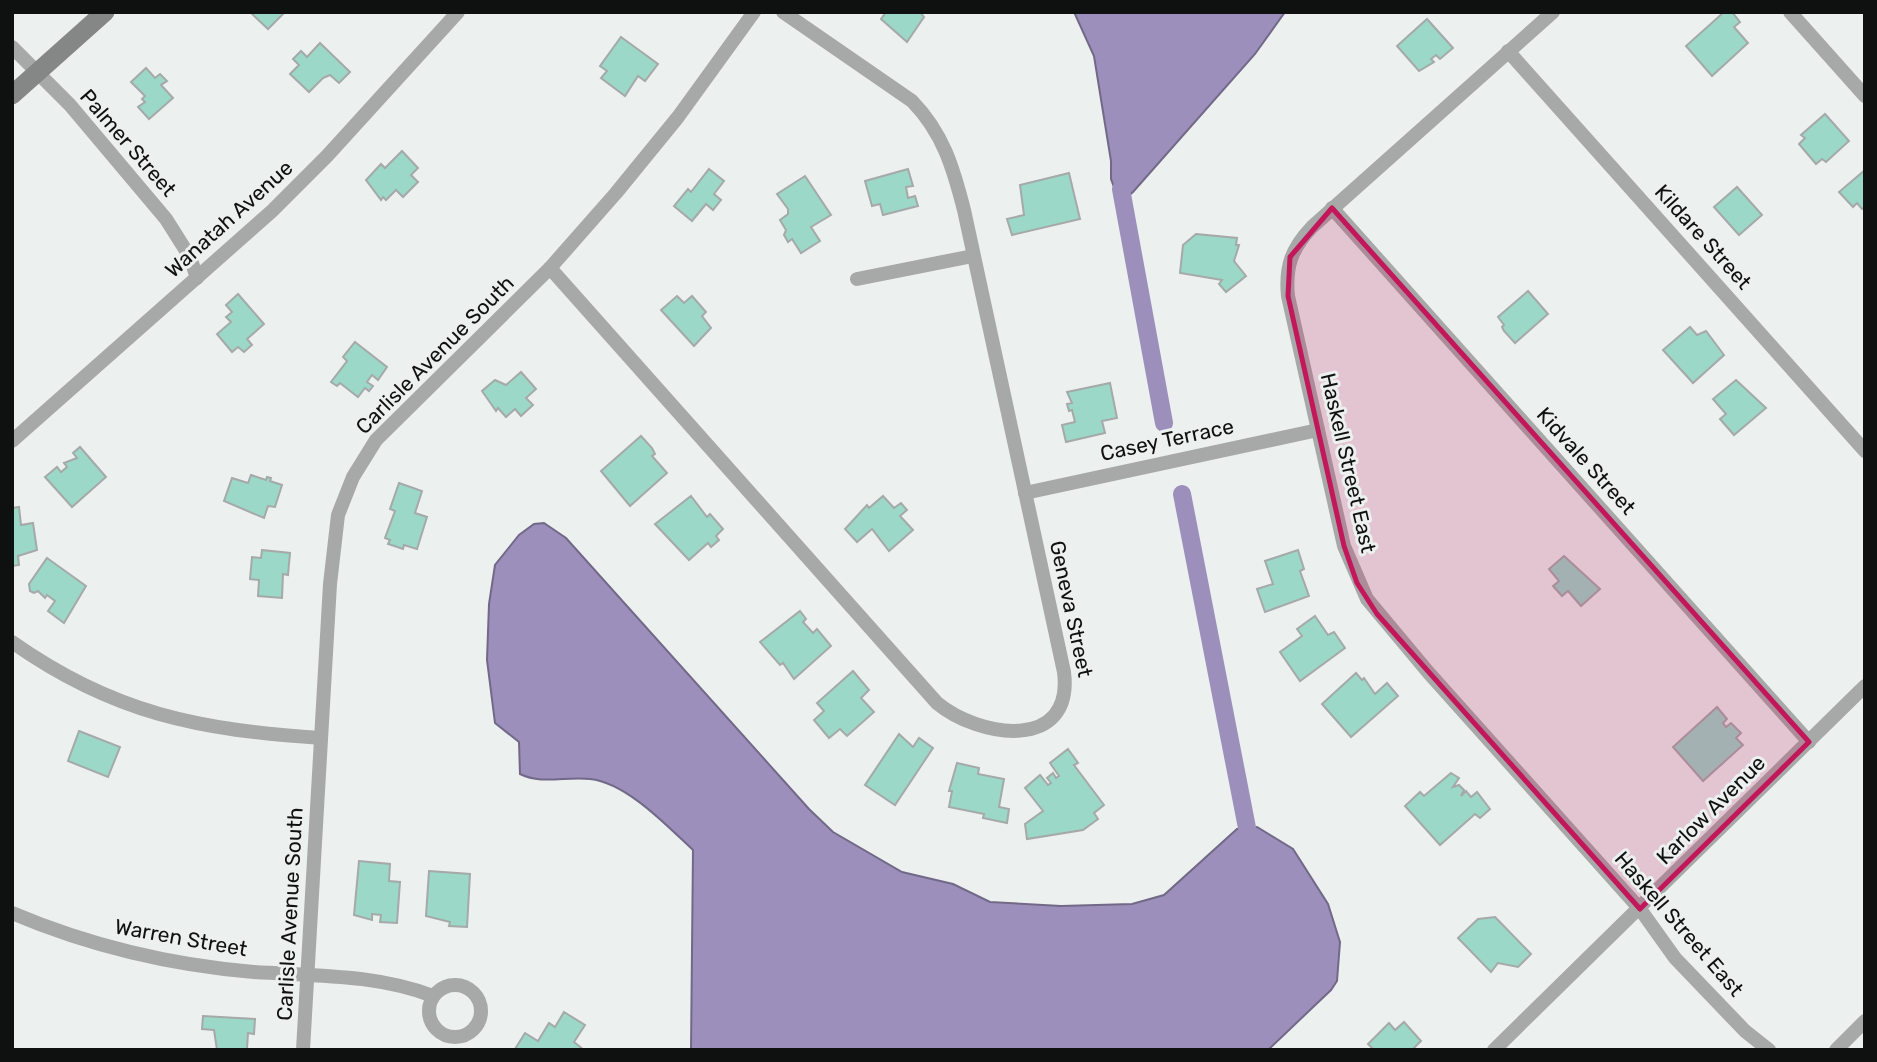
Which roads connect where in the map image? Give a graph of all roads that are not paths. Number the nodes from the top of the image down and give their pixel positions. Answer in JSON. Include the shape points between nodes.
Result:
{"nodes":[{"id":1,"x":105,"y":12,"type":"edge"},
{"id":2,"x":458,"y":12,"type":"edge"},
{"id":3,"x":754,"y":12,"type":"edge"},
{"id":4,"x":783,"y":12,"type":"edge"},
{"id":5,"x":1553,"y":12,"type":"edge"},
{"id":6,"x":1790,"y":12,"type":"edge"},
{"id":7,"x":12,"y":47,"type":"edge"},
{"id":8,"x":1508,"y":51,"type":"junction"},
{"id":9,"x":36,"y":74,"type":"junction"},
{"id":10,"x":12,"y":95,"type":"edge"},
{"id":11,"x":1865,"y":96,"type":"edge"},
{"id":12,"x":1332,"y":208,"type":"junction"},
{"id":13,"x":973,"y":256,"type":"junction"},
{"id":14,"x":550,"y":268,"type":"junction"},
{"id":15,"x":197,"y":278,"type":"junction"},
{"id":16,"x":857,"y":279,"type":"dead end"},
{"id":17,"x":1318,"y":430,"type":"junction"},
{"id":18,"x":12,"y":440,"type":"edge"},
{"id":19,"x":1865,"y":451,"type":"edge"},
{"id":20,"x":1025,"y":493,"type":"junction"},
{"id":21,"x":12,"y":642,"type":"edge"},
{"id":22,"x":1865,"y":687,"type":"edge"},
{"id":23,"x":321,"y":738,"type":"junction"},
{"id":24,"x":1809,"y":742,"type":"junction"},
{"id":25,"x":1640,"y":909,"type":"junction"},
{"id":26,"x":12,"y":913,"type":"edge"},
{"id":27,"x":307,"y":974,"type":"junction"},
{"id":28,"x":433,"y":996,"type":"dead end"},
{"id":29,"x":1865,"y":1021,"type":"edge"},
{"id":30,"x":303,"y":1050,"type":"edge"},
{"id":31,"x":1494,"y":1050,"type":"edge"},
{"id":32,"x":1769,"y":1050,"type":"edge"},
{"id":33,"x":1836,"y":1050,"type":"edge"}],
"edges":[{"from":1,"to":9,"type":"street"},
{"from":2,"to":15,"type":"street","name":"Wanatah Avenue","via":[[327,156]]},
{"from":3,"to":14,"type":"street","name":"Carlisle Avenue South","via":[[678,117]]},
{"from":4,"to":13,"type":"street","name":"Geneva Street","via":[[896,88],[927,116],[953,166]]},
{"from":5,"to":8,"type":"street","name":"Haskell Street East"},
{"from":6,"to":11,"type":"street"},
{"from":7,"to":9,"type":"street","name":"Palmer Street"},
{"from":8,"to":12,"type":"street","name":"Haskell Street East"},
{"from":8,"to":19,"type":"street","name":"Kildare Street"},
{"from":9,"to":10,"type":"street"},
{"from":9,"to":15,"type":"street","name":"Palmer Street","via":[[70,105],[166,219],[190,257]]},
{"from":12,"to":17,"type":"street","name":"Haskell Street East","via":[[1299,241],[1286,277]]},
{"from":12,"to":24,"type":"street","name":"Kidvale Street"},
{"from":13,"to":16,"type":"street"},
{"from":13,"to":20,"type":"street","name":"Geneva Street"},
{"from":14,"to":20,"type":"street","name":"Geneva Street","via":[[937,703],[968,723],[1010,730],[1047,724],[1061,710],[1067,692]]},
{"from":14,"to":23,"type":"street","name":"Carlisle Avenue South","via":[[388,426],[353,477],[335,537]]},
{"from":15,"to":18,"type":"street","name":"Wanatah Avenue"},
{"from":17,"to":20,"type":"street","name":"Casey Terrace"},
{"from":17,"to":25,"type":"street","name":"Haskell Street East","via":[[1344,546],[1367,598]]},
{"from":21,"to":23,"type":"street","via":[[74,681],[153,714],[248,733]]},
{"from":22,"to":24,"type":"street","name":"Karlow Avenue"},
{"from":23,"to":27,"type":"street","name":"Carlisle Avenue South"},
{"from":24,"to":25,"type":"street","name":"Karlow Avenue"},
{"from":25,"to":31,"type":"street","name":"Karlow Avenue"},
{"from":25,"to":32,"type":"street","name":"Haskell Street East","via":[[1675,958]]},
{"from":26,"to":27,"type":"street","name":"Warren Street","via":[[91,943],[149,958]]},
{"from":27,"to":28,"type":"street","name":"Warren Street","via":[[374,979]]},
{"from":27,"to":30,"type":"street","name":"Carlisle Avenue South"},
{"from":29,"to":33,"type":"street"}]}
